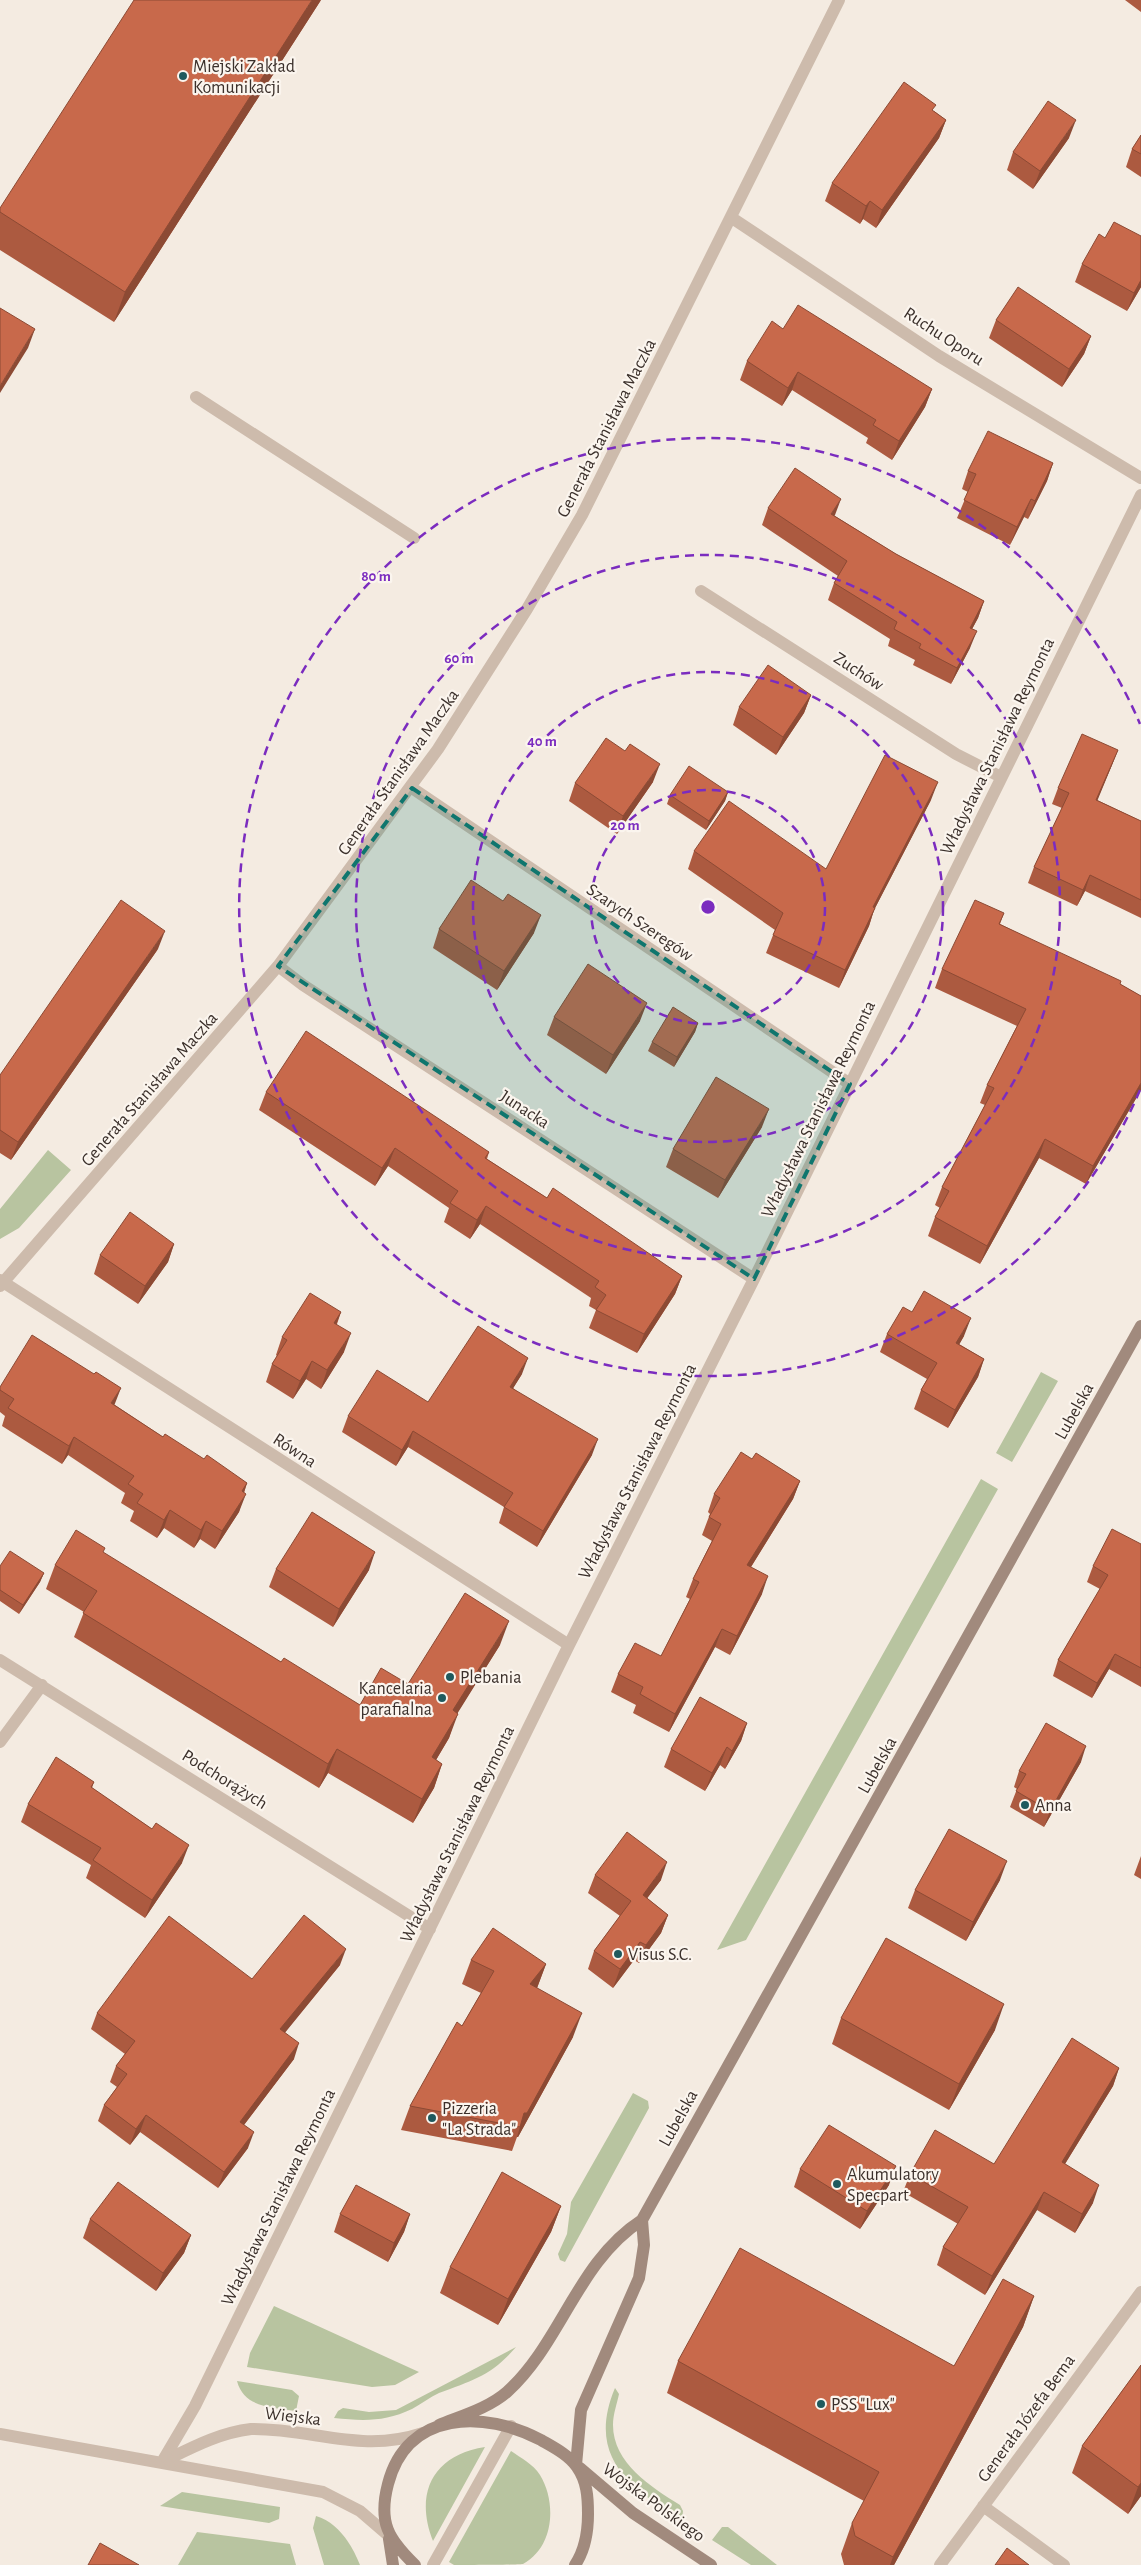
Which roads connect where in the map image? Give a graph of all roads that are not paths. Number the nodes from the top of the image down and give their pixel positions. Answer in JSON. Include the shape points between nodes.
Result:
{"nodes":[{"id":1,"x":840,"y":0,"type":"edge"},
{"id":2,"x":732,"y":218,"type":"junction"},
{"id":3,"x":196,"y":397,"type":"dead end"},
{"id":4,"x":1141,"y":478,"type":"edge"},
{"id":5,"x":1141,"y":495,"type":"edge"},
{"id":6,"x":414,"y":538,"type":"dead end"},
{"id":7,"x":701,"y":591,"type":"dead end"},
{"id":8,"x":1001,"y":777,"type":"junction"},
{"id":9,"x":412,"y":788,"type":"junction"},
{"id":10,"x":278,"y":966,"type":"junction"},
{"id":11,"x":850,"y":1084,"type":"junction"},
{"id":12,"x":754,"y":1278,"type":"junction"},
{"id":13,"x":1,"y":1283,"type":"edge"},
{"id":14,"x":1141,"y":1326,"type":"edge"},
{"id":15,"x":569,"y":1645,"type":"junction"},
{"id":16,"x":0,"y":1660,"type":"edge"},
{"id":17,"x":42,"y":1686,"type":"junction"},
{"id":18,"x":0,"y":1742,"type":"edge"},
{"id":19,"x":430,"y":1929,"type":"junction"},
{"id":20,"x":642,"y":2220,"type":"junction"},
{"id":21,"x":1141,"y":2292,"type":"edge"},
{"id":22,"x":439,"y":2425,"type":"junction"},
{"id":23,"x":511,"y":2426,"type":"junction"},
{"id":24,"x":426,"y":2432,"type":"junction"},
{"id":25,"x":0,"y":2434,"type":"edge"},
{"id":26,"x":162,"y":2462,"type":"junction"},
{"id":27,"x":576,"y":2465,"type":"junction"},
{"id":28,"x":982,"y":2506,"type":"junction"},
{"id":29,"x":389,"y":2536,"type":"junction"},
{"id":30,"x":393,"y":2565,"type":"edge"},
{"id":31,"x":414,"y":2565,"type":"edge"},
{"id":32,"x":433,"y":2565,"type":"edge"},
{"id":33,"x":575,"y":2565,"type":"edge"},
{"id":34,"x":711,"y":2565,"type":"edge"},
{"id":35,"x":940,"y":2565,"type":"edge"},
{"id":36,"x":1064,"y":2565,"type":"edge"}],
"edges":[{"from":1,"to":2,"type":"street","name":"Generała Stanisława Maczka"},
{"from":2,"to":4,"type":"street","name":"Ruchu Oporu","via":[[939,356]]},
{"from":2,"to":9,"type":"street","name":"Generała Stanisława Maczka","via":[[582,515],[531,602]]},
{"from":3,"to":6,"type":"street"},
{"from":5,"to":8,"type":"street","name":"Władysława Stanisława Reymonta"},
{"from":7,"to":8,"type":"street","name":"Zuchów","via":[[956,754]]},
{"from":8,"to":11,"type":"street","name":"Władysława Stanisława Reymonta"},
{"from":9,"to":10,"type":"street","name":"Generała Stanisława Maczka"},
{"from":9,"to":11,"type":"street","name":"Szarych Szeregów"},
{"from":10,"to":12,"type":"street","name":"Junacka"},
{"from":10,"to":13,"type":"street","name":"Generała Stanisława Maczka"},
{"from":11,"to":12,"type":"street","name":"Władysława Stanisława Reymonta"},
{"from":12,"to":15,"type":"street","name":"Władysława Stanisława Reymonta"},
{"from":13,"to":15,"type":"street","name":"Równa"},
{"from":14,"to":20,"type":"street","name":"Lubelska"},
{"from":15,"to":19,"type":"street","name":"Władysława Stanisława Reymonta"},
{"from":16,"to":17,"type":"street","name":"Podchorążych"},
{"from":17,"to":18,"type":"street"},
{"from":17,"to":19,"type":"street","name":"Podchorążych"},
{"from":19,"to":26,"type":"street","name":"Władysława Stanisława Reymonta","via":[[195,2406]]},
{"from":20,"to":22,"type":"street","name":"Lubelska","via":[[626,2230],[598,2260],[522,2377],[498,2398]]},
{"from":20,"to":27,"type":"street","via":[[644,2245],[639,2278],[581,2410]]},
{"from":21,"to":28,"type":"street","name":"Generała Józefa Bema"},
{"from":22,"to":23,"type":"street","name":"Wojska Polskiego","via":[[482,2420]]},
{"from":22,"to":24,"type":"street","name":"Lubelska"},
{"from":23,"to":27,"type":"street","name":"Wojska Polskiego","via":[[550,2445]]},
{"from":23,"to":32,"type":"street"},
{"from":24,"to":26,"type":"street","name":"Wiejska","via":[[392,2442],[369,2442],[250,2429],[232,2431]]},
{"from":24,"to":29,"type":"street","name":"Lubelska","via":[[403,2454],[389,2481],[384,2512]]},
{"from":25,"to":26,"type":"street"},
{"from":26,"to":29,"type":"street","via":[[323,2492],[360,2511]]},
{"from":27,"to":33,"type":"street","via":[[587,2490],[588,2520],[584,2548]]},
{"from":27,"to":34,"type":"street","name":"Wojska Polskiego","via":[[633,2513]]},
{"from":28,"to":35,"type":"street","name":"Generała Józefa Bema"},
{"from":28,"to":36,"type":"street"},
{"from":29,"to":30,"type":"street","name":"Lubelska"},
{"from":29,"to":31,"type":"street"}]}
